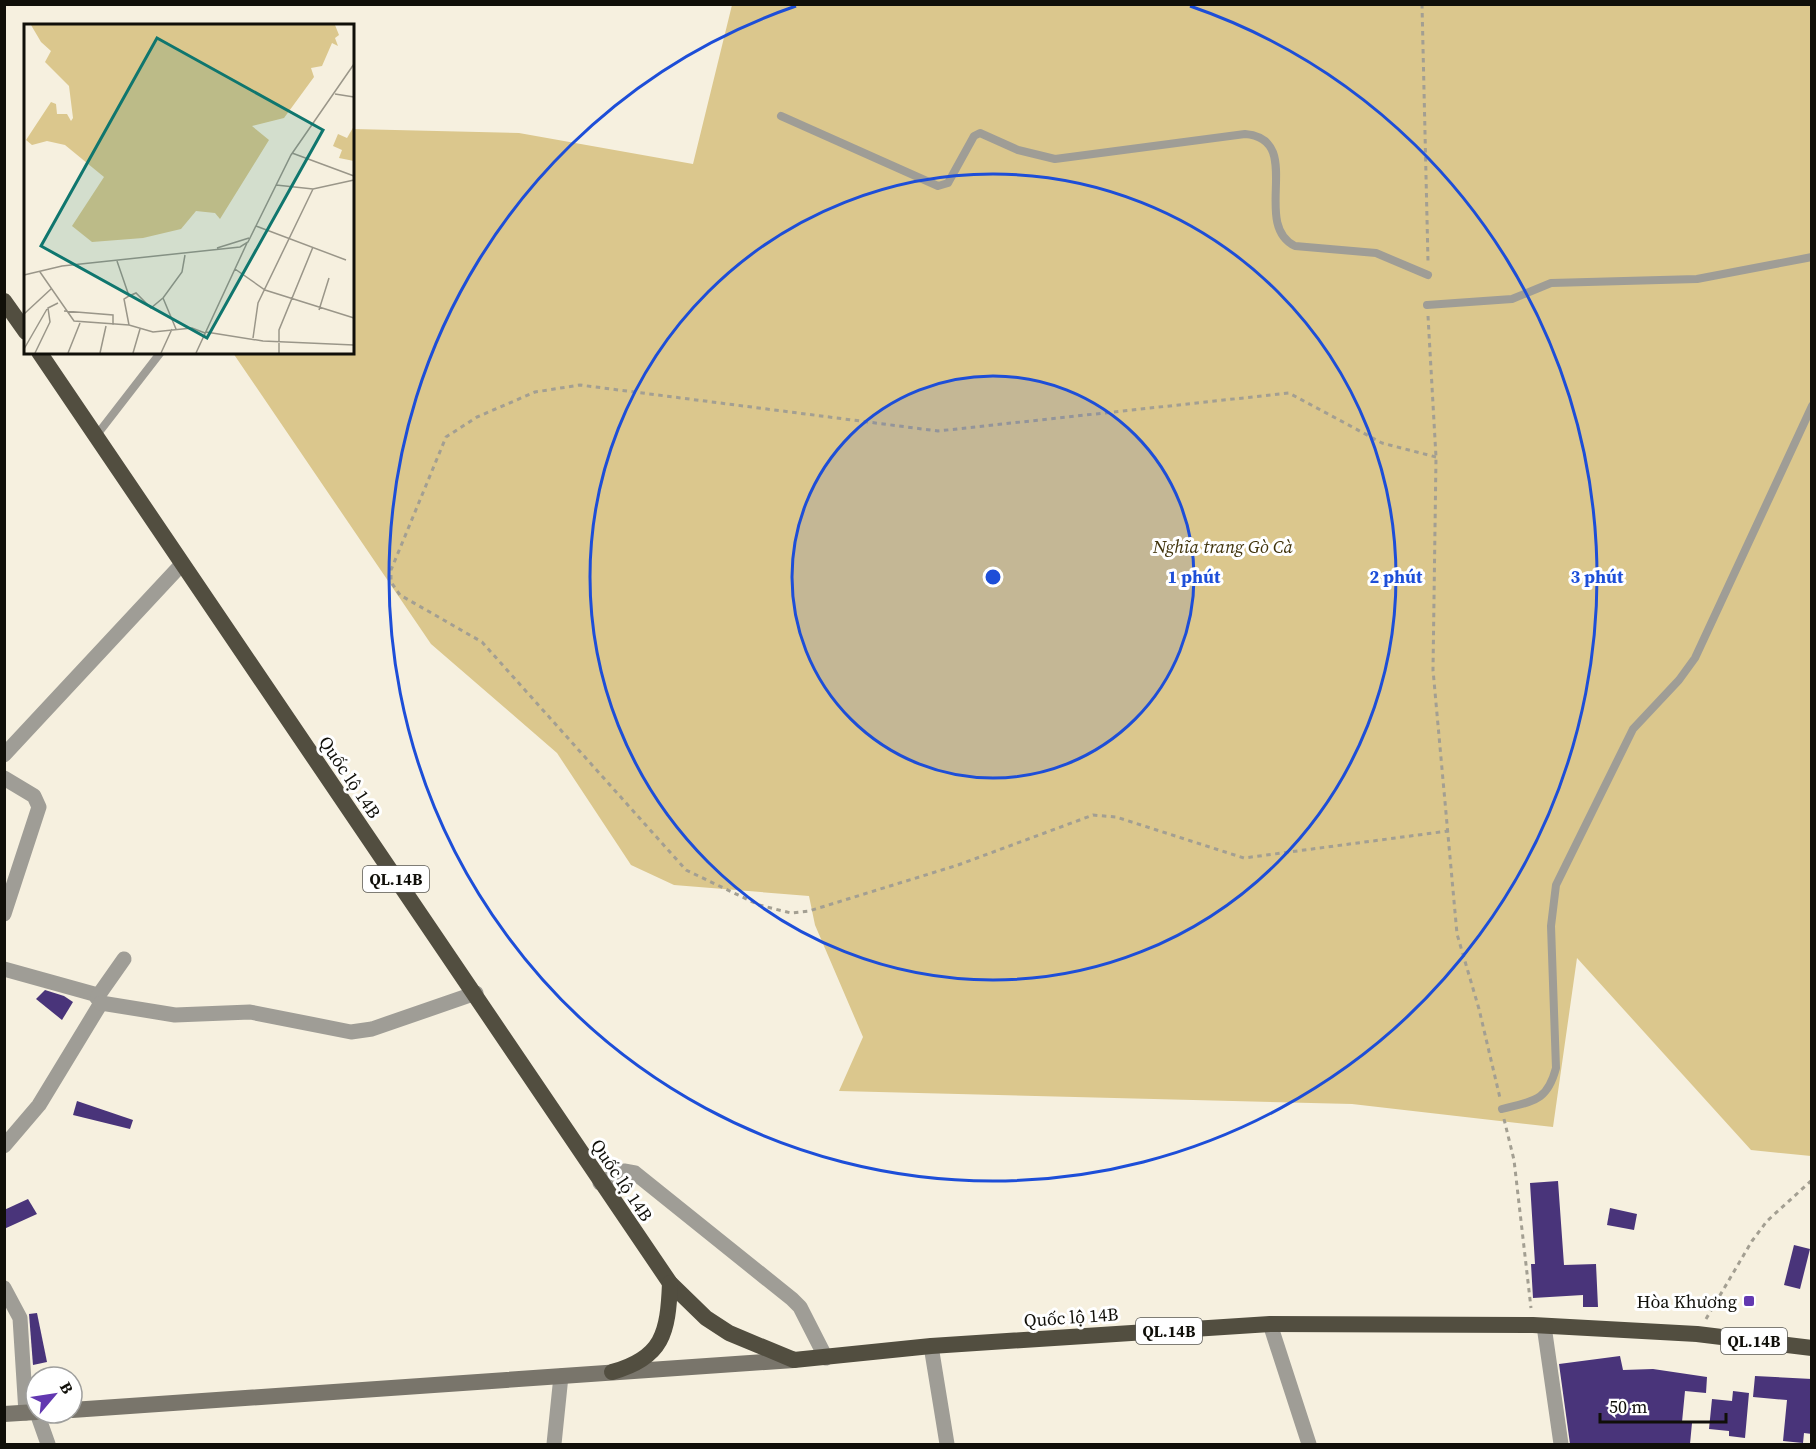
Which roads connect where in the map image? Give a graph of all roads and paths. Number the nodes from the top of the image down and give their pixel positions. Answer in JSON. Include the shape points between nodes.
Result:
{"nodes":[{"id":1,"x":1422,"y":4,"type":"edge"},
{"id":2,"x":781,"y":116,"type":"dead end"},
{"id":3,"x":1812,"y":257,"type":"edge"},
{"id":4,"x":1428,"y":275,"type":"joint"},
{"id":5,"x":4,"y":301,"type":"edge"},
{"id":6,"x":1427,"y":305,"type":"joint"},
{"id":7,"x":24,"y":329,"type":"edge"},
{"id":8,"x":40,"y":354,"type":"edge"},
{"id":9,"x":159,"y":354,"type":"edge"},
{"id":10,"x":1812,"y":406,"type":"edge"},
{"id":11,"x":96,"y":436,"type":"junction"},
{"id":12,"x":1436,"y":457,"type":"junction"},
{"id":13,"x":181,"y":565,"type":"junction"},
{"id":14,"x":4,"y":755,"type":"edge"},
{"id":15,"x":4,"y":778,"type":"edge"},
{"id":16,"x":1448,"y":831,"type":"junction"},
{"id":17,"x":4,"y":914,"type":"edge"},
{"id":18,"x":124,"y":959,"type":"dead end"},
{"id":19,"x":4,"y":969,"type":"edge"},
{"id":20,"x":476,"y":993,"type":"junction"},
{"id":21,"x":99,"y":1000,"type":"junction"},
{"id":22,"x":1502,"y":1109,"type":"junction"},
{"id":23,"x":4,"y":1146,"type":"edge"},
{"id":24,"x":1812,"y":1180,"type":"edge"},
{"id":25,"x":600,"y":1183,"type":"junction"},
{"id":26,"x":670,"y":1283,"type":"junction"},
{"id":27,"x":4,"y":1288,"type":"edge"},
{"id":28,"x":1270,"y":1324,"type":"junction"},
{"id":29,"x":1539,"y":1326,"type":"junction"},
{"id":30,"x":1697,"y":1334,"type":"junction"},
{"id":31,"x":932,"y":1346,"type":"junction"},
{"id":32,"x":1812,"y":1348,"type":"edge"},
{"id":33,"x":826,"y":1358,"type":"junction"},
{"id":34,"x":794,"y":1360,"type":"junction"},
{"id":35,"x":26,"y":1365,"type":"edge"},
{"id":36,"x":612,"y":1372,"type":"junction"},
{"id":37,"x":561,"y":1376,"type":"junction"},
{"id":38,"x":84,"y":1409,"type":"edge"},
{"id":39,"x":24,"y":1413,"type":"edge"},
{"id":40,"x":4,"y":1414,"type":"edge"},
{"id":41,"x":39,"y":1425,"type":"edge"},
{"id":42,"x":48,"y":1444,"type":"edge"},
{"id":43,"x":554,"y":1444,"type":"edge"},
{"id":44,"x":947,"y":1444,"type":"edge"},
{"id":45,"x":1309,"y":1444,"type":"edge"},
{"id":46,"x":1561,"y":1444,"type":"edge"}],
"edges":[{"from":1,"to":4,"type":"path"},
{"from":2,"to":4,"type":"lane","via":[[938,186],[948,183],[974,136],[980,133],[1018,150],[1055,159],[1257,135],[1266,140],[1275,158],[1277,225],[1287,242],[1376,253]]},
{"from":3,"to":6,"type":"lane","via":[[1697,279],[1551,283],[1504,301]]},
{"from":5,"to":7,"type":"highway"},
{"from":6,"to":12,"type":"path"},
{"from":8,"to":11,"type":"highway","name":"Quốc lộ 14B","number":"QL.14B"},
{"from":9,"to":11,"type":"lane"},
{"from":10,"to":22,"type":"lane","via":[[1695,657],[1633,729],[1556,885],[1551,926],[1554,1076],[1545,1094],[1537,1100]]},
{"from":11,"to":13,"type":"highway","name":"Quốc lộ 14B","number":"QL.14B"},
{"from":12,"to":16,"type":"path","via":[[1433,669]]},
{"from":12,"to":16,"type":"path","via":[[1382,443],[1289,393],[938,431],[580,385],[535,392],[477,417],[446,437],[391,570],[391,582],[400,595],[482,642],[686,870],[759,905],[791,913],[809,911],[958,865],[1093,815],[1116,817],[1244,858]]},
{"from":13,"to":14,"type":"street"},
{"from":13,"to":20,"type":"highway","name":"Quốc lộ 14B","number":"QL.14B"},
{"from":15,"to":17,"type":"street","via":[[34,796],[39,807]]},
{"from":16,"to":22,"type":"path","via":[[1457,934]]},
{"from":18,"to":21,"type":"street"},
{"from":19,"to":21,"type":"street"},
{"from":20,"to":21,"type":"street","via":[[372,1029],[351,1032],[250,1012],[175,1015]]},
{"from":20,"to":25,"type":"highway","name":"Quốc lộ 14B","number":"QL.14B"},
{"from":21,"to":23,"type":"street","via":[[39,1105]]},
{"from":22,"to":29,"type":"path","via":[[1514,1160]]},
{"from":24,"to":30,"type":"path","via":[[1767,1221],[1752,1241]]},
{"from":25,"to":26,"type":"highway","name":"Quốc lộ 14B","number":"QL.14B"},
{"from":25,"to":33,"type":"street","via":[[624,1171],[635,1173],[792,1299]]},
{"from":26,"to":34,"type":"highway","name":"Quốc lộ 14B","number":"QL.14B","via":[[706,1318]]},
{"from":26,"to":36,"type":"highway","via":[[669,1317],[650,1357]]},
{"from":27,"to":35,"type":"street","via":[[20,1318]]},
{"from":28,"to":29,"type":"highway","name":"Quốc lộ 14B","number":"QL.14B"},
{"from":28,"to":31,"type":"highway","name":"Quốc lộ 14B","number":"QL.14B"},
{"from":28,"to":45,"type":"street"},
{"from":29,"to":30,"type":"highway","number":"QL.14B"},
{"from":29,"to":46,"type":"street"},
{"from":30,"to":32,"type":"highway","number":"QL.14B"},
{"from":31,"to":33,"type":"highway","name":"Quốc lộ 14B","number":"QL.14B"},
{"from":31,"to":44,"type":"street"},
{"from":33,"to":34,"type":"highway","name":"Quốc lộ 14B","number":"QL.14B"},
{"from":34,"to":36,"type":"main road"},
{"from":36,"to":37,"type":"main road"},
{"from":37,"to":38,"type":"main road"},
{"from":37,"to":43,"type":"street"},
{"from":39,"to":40,"type":"main road"},
{"from":41,"to":42,"type":"street"}]}
